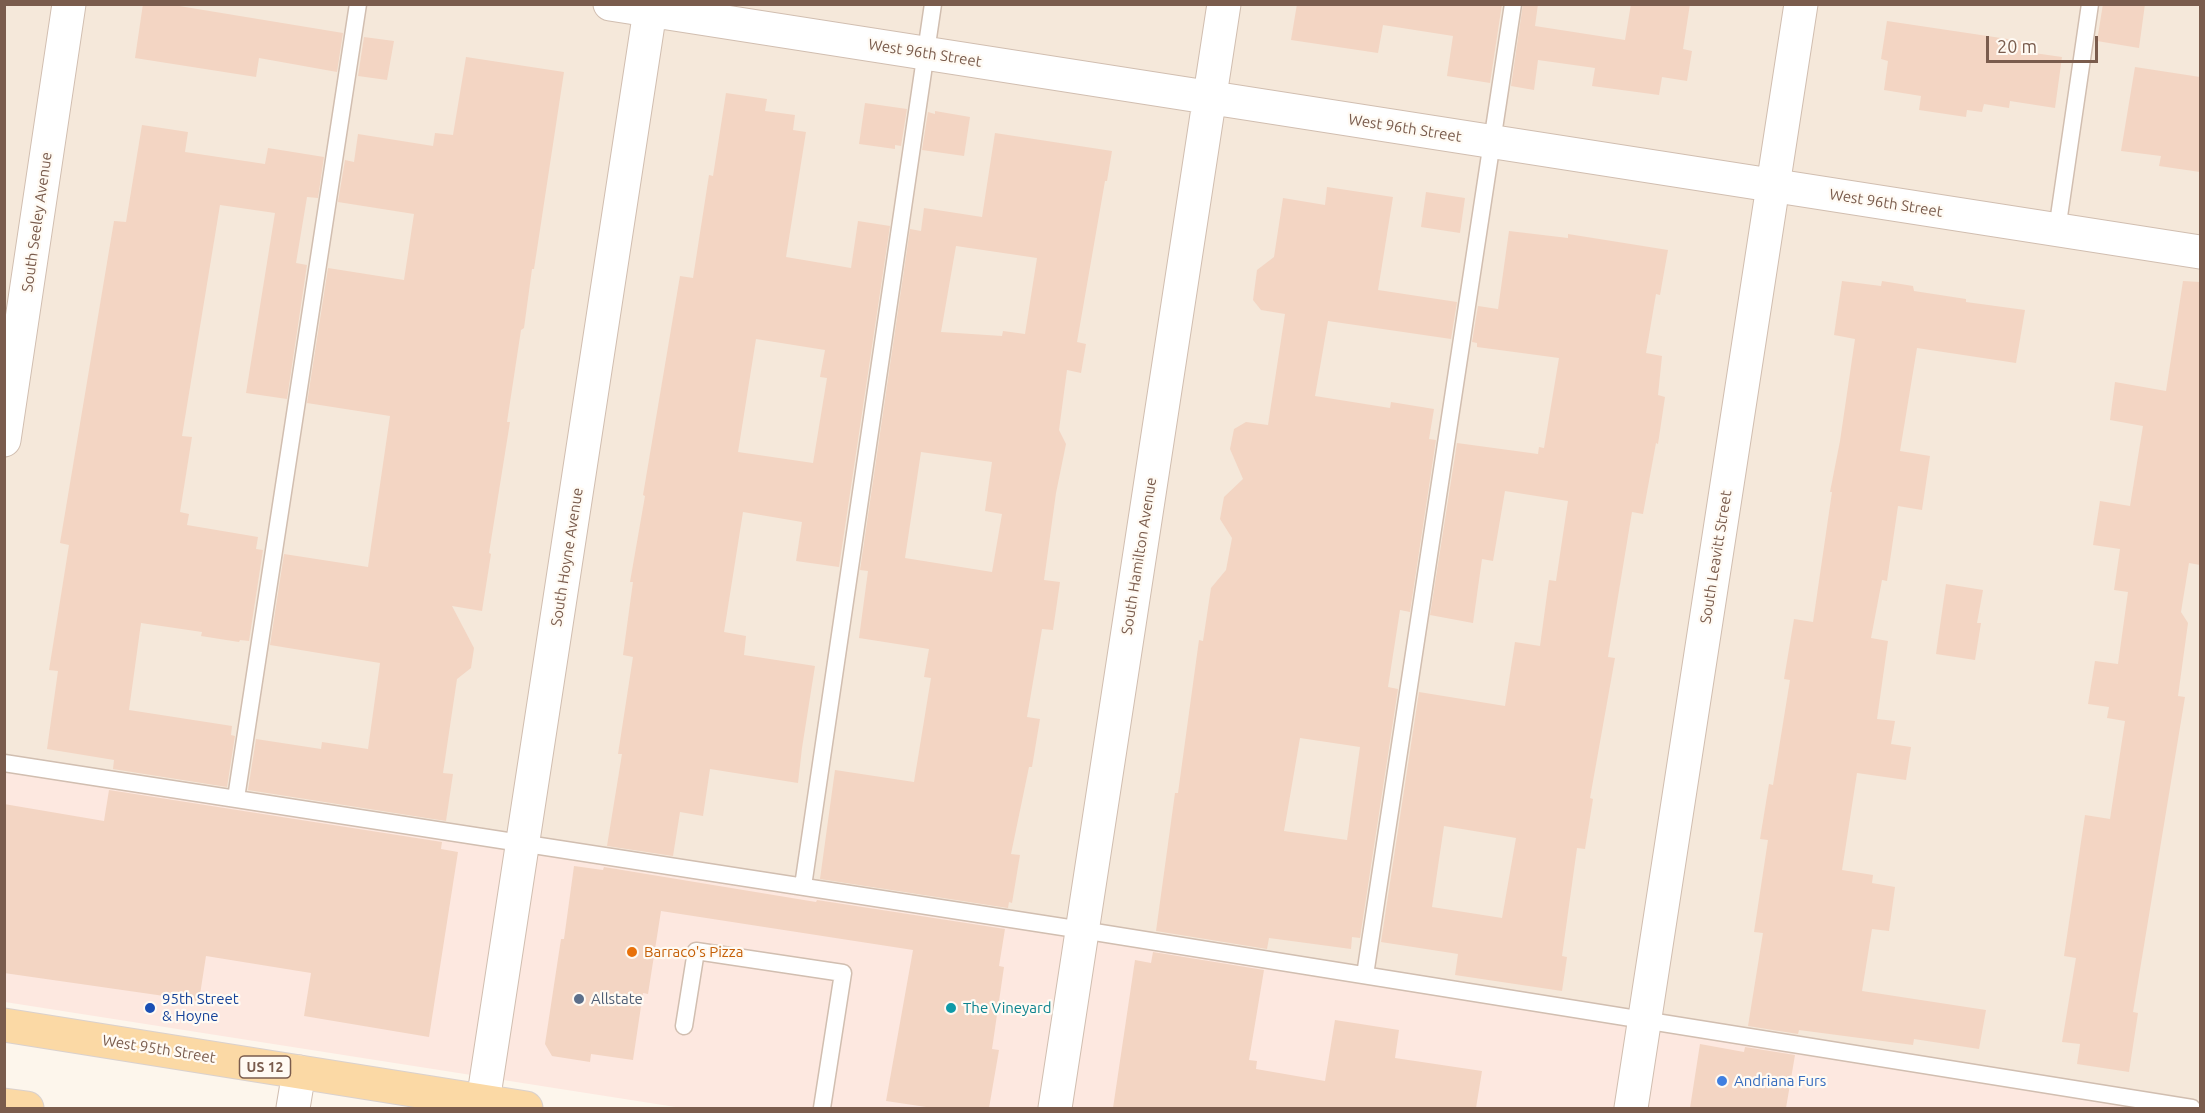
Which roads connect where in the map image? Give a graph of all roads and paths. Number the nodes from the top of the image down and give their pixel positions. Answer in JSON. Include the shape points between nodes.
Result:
{"nodes":[{"id":1,"x":69,"y":4,"type":"edge"},
{"id":2,"x":358,"y":4,"type":"edge"},
{"id":3,"x":610,"y":4,"type":"edge"},
{"id":4,"x":933,"y":4,"type":"edge"},
{"id":5,"x":1224,"y":4,"type":"edge"},
{"id":6,"x":1513,"y":4,"type":"edge"},
{"id":7,"x":1801,"y":4,"type":"edge"},
{"id":8,"x":2090,"y":4,"type":"edge"},
{"id":9,"x":651,"y":8,"type":"edge"},
{"id":10,"x":925,"y":53,"type":"junction"},
{"id":11,"x":1210,"y":98,"type":"junction"},
{"id":12,"x":1492,"y":142,"type":"junction"},
{"id":13,"x":1773,"y":186,"type":"junction"},
{"id":14,"x":2057,"y":230,"type":"junction"},
{"id":15,"x":2200,"y":252,"type":"edge"},
{"id":16,"x":4,"y":440,"type":"edge"},
{"id":17,"x":4,"y":763,"type":"edge"},
{"id":18,"x":236,"y":798,"type":"junction"},
{"id":19,"x":522,"y":844,"type":"junction"},
{"id":20,"x":802,"y":886,"type":"junction"},
{"id":21,"x":1082,"y":930,"type":"junction"},
{"id":22,"x":1365,"y":975,"type":"junction"},
{"id":23,"x":1644,"y":1021,"type":"junction"},
{"id":24,"x":4,"y":1025,"type":"edge"},
{"id":25,"x":684,"y":1026,"type":"dead end"},
{"id":26,"x":299,"y":1072,"type":"junction"},
{"id":27,"x":4,"y":1105,"type":"edge"},
{"id":28,"x":482,"y":1105,"type":"edge"},
{"id":29,"x":27,"y":1108,"type":"edge"},
{"id":30,"x":293,"y":1108,"type":"edge"},
{"id":31,"x":526,"y":1108,"type":"edge"},
{"id":32,"x":822,"y":1108,"type":"edge"},
{"id":33,"x":1055,"y":1108,"type":"edge"},
{"id":34,"x":1631,"y":1108,"type":"edge"},
{"id":35,"x":2192,"y":1108,"type":"edge"}],
"edges":[{"from":1,"to":16,"type":"street","name":"South Seeley Avenue"},
{"from":2,"to":18,"type":"lane"},
{"from":3,"to":9,"type":"street","name":"West 96th Street"},
{"from":4,"to":10,"type":"lane"},
{"from":5,"to":11,"type":"street","name":"South Hamilton Avenue"},
{"from":6,"to":12,"type":"lane"},
{"from":7,"to":13,"type":"street","name":"South Leavitt Street"},
{"from":8,"to":14,"type":"lane"},
{"from":9,"to":10,"type":"street","name":"West 96th Street"},
{"from":9,"to":19,"type":"street","name":"South Hoyne Avenue"},
{"from":10,"to":11,"type":"street","name":"West 96th Street"},
{"from":10,"to":20,"type":"lane"},
{"from":11,"to":12,"type":"street","name":"West 96th Street"},
{"from":11,"to":21,"type":"street","name":"South Hamilton Avenue"},
{"from":12,"to":13,"type":"street","name":"West 96th Street"},
{"from":12,"to":22,"type":"lane"},
{"from":13,"to":14,"type":"street","name":"West 96th Street"},
{"from":13,"to":23,"type":"street","name":"South Leavitt Street"},
{"from":14,"to":15,"type":"street","name":"West 96th Street"},
{"from":17,"to":18,"type":"lane"},
{"from":18,"to":19,"type":"lane"},
{"from":19,"to":20,"type":"lane"},
{"from":19,"to":28,"type":"street","name":"South Hoyne Avenue"},
{"from":20,"to":21,"type":"lane"},
{"from":21,"to":22,"type":"lane"},
{"from":21,"to":33,"type":"street","name":"South Hamilton Avenue"},
{"from":22,"to":23,"type":"lane"},
{"from":23,"to":34,"type":"street","name":"South Leavitt Street"},
{"from":23,"to":35,"type":"lane"},
{"from":24,"to":26,"type":"main road","name":"West 95th Street","number":"US 12"},
{"from":25,"to":32,"type":"lane","via":[[696,951],[843,972]]},
{"from":26,"to":28,"type":"main road","name":"West 95th Street","number":"US 12"},
{"from":26,"to":30,"type":"street"},
{"from":27,"to":29,"type":"main road"},
{"from":28,"to":31,"type":"main road","name":"West 95th Street","number":"US 12"}]}
